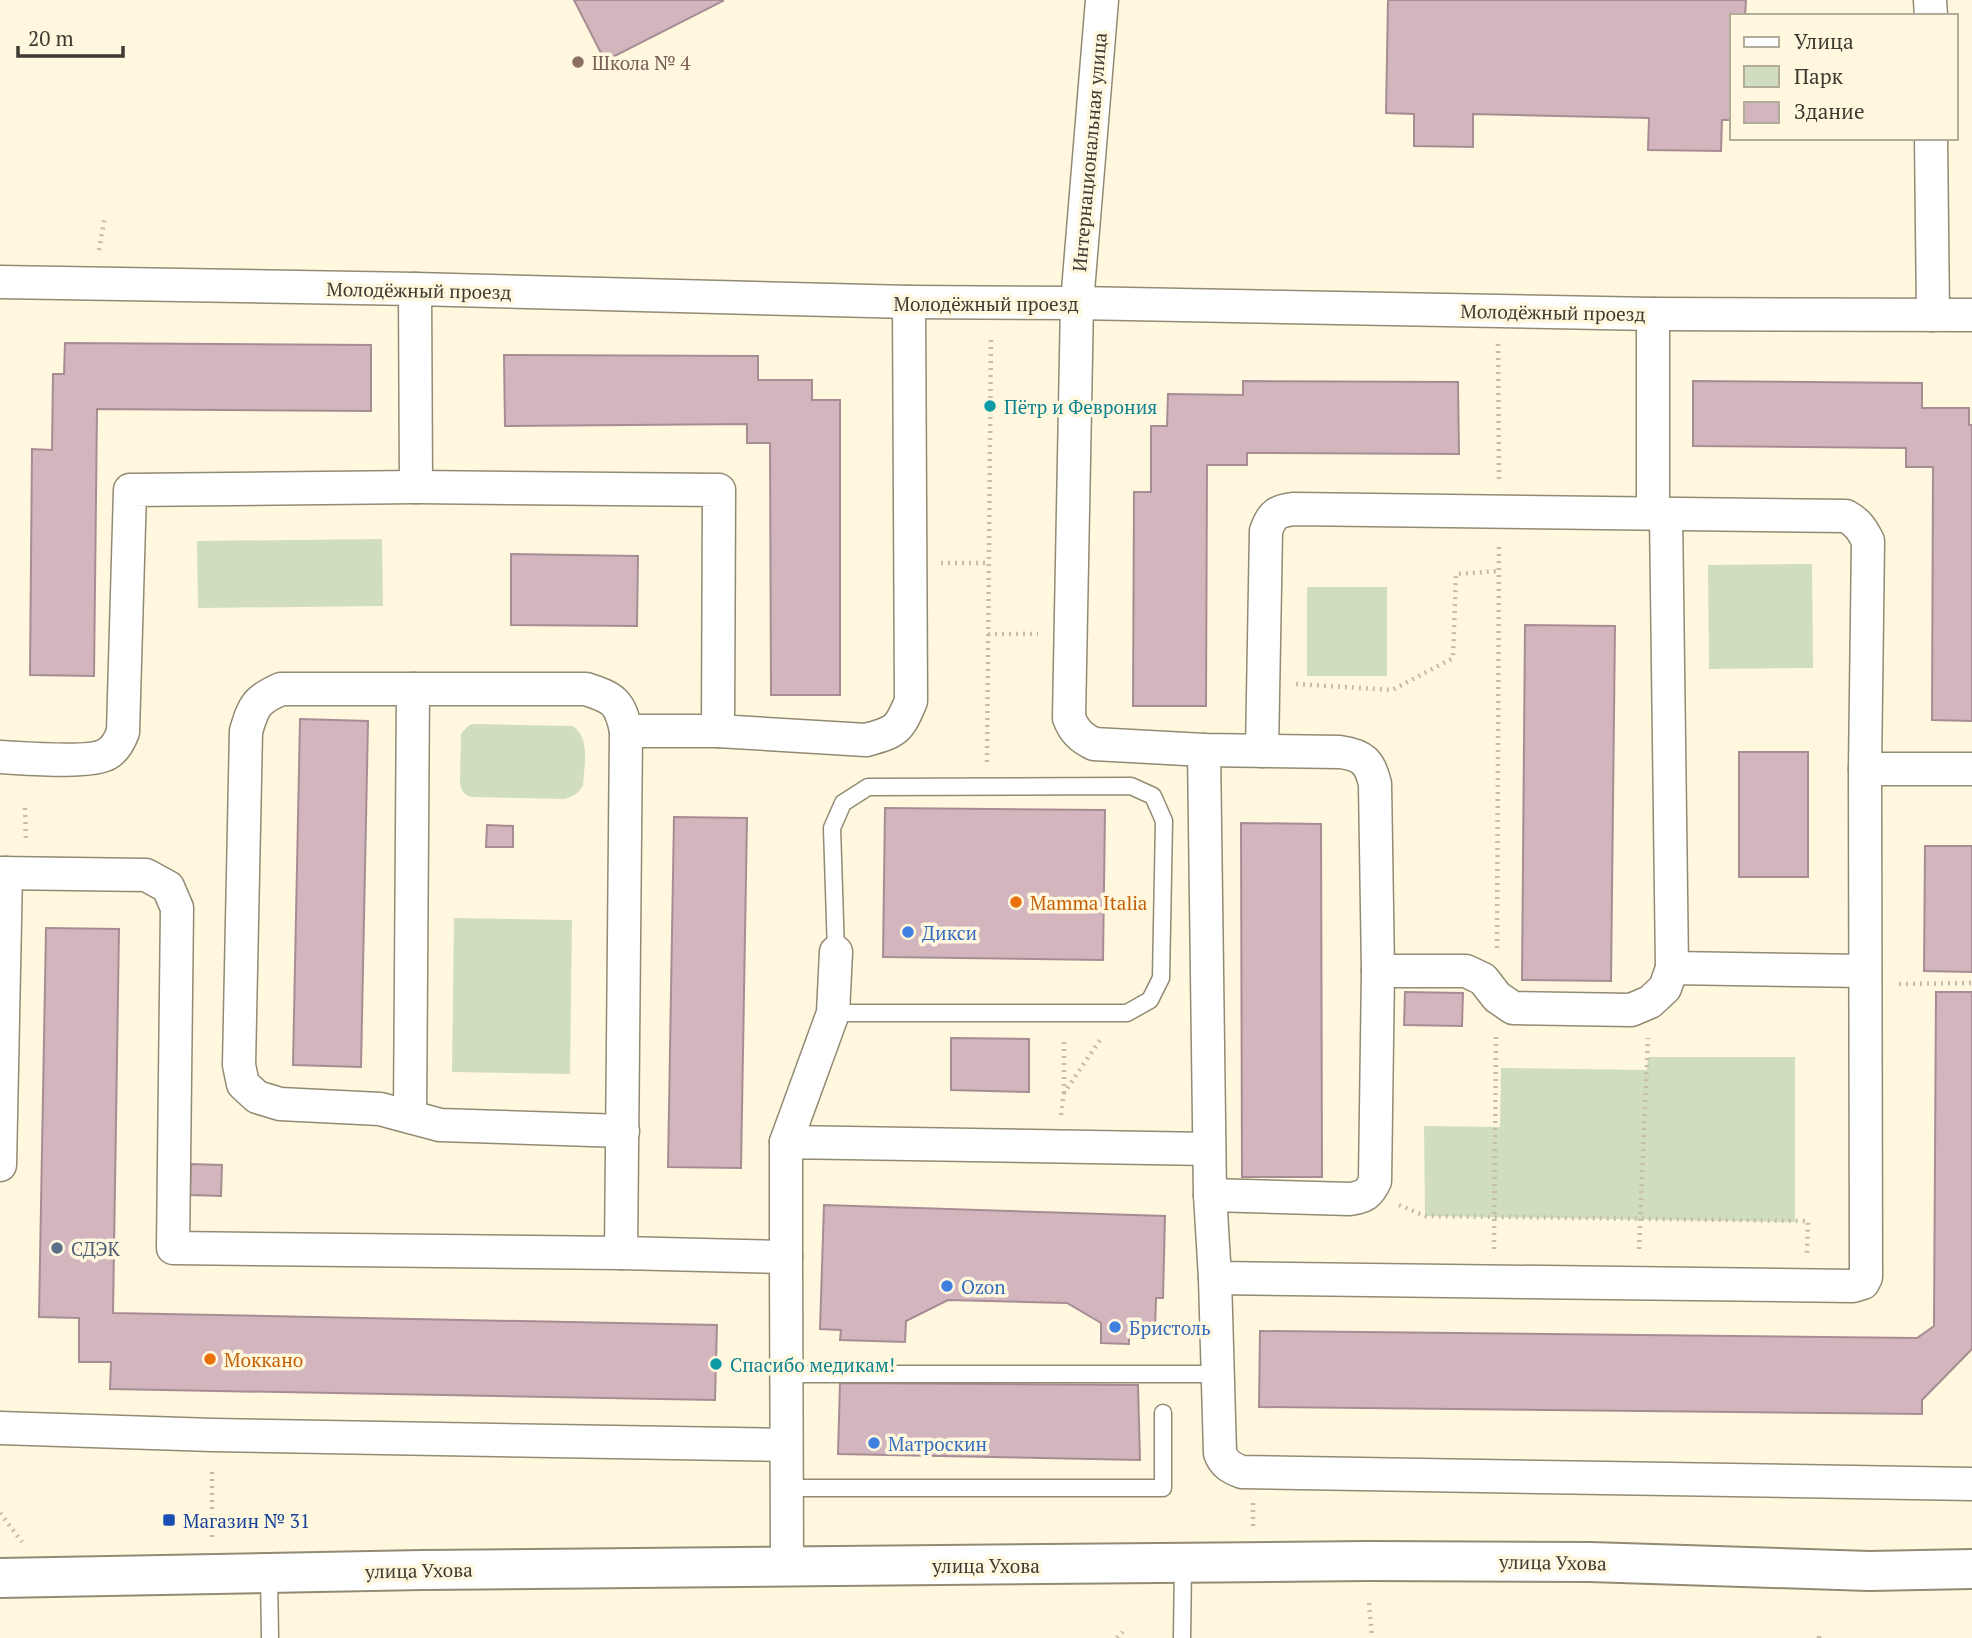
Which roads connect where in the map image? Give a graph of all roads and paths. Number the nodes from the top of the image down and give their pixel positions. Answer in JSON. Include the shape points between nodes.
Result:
{"nodes":[{"id":1,"x":1102,"y":0,"type":"edge"},
{"id":2,"x":1931,"y":140,"type":"edge"},
{"id":3,"x":105,"y":216,"type":"dead end"},
{"id":4,"x":98,"y":254,"type":"dead end"},
{"id":5,"x":0,"y":282,"type":"edge"},
{"id":6,"x":415,"y":289,"type":"junction"},
{"id":7,"x":909,"y":303,"type":"junction"},
{"id":8,"x":1077,"y":303,"type":"junction"},
{"id":9,"x":1653,"y":314,"type":"junction"},
{"id":10,"x":1933,"y":315,"type":"junction"},
{"id":11,"x":1972,"y":315,"type":"edge"},
{"id":12,"x":1498,"y":340,"type":"dead end"},
{"id":13,"x":990,"y":363,"type":"dead end"},
{"id":14,"x":416,"y":487,"type":"junction"},
{"id":15,"x":1499,"y":511,"type":"junction"},
{"id":16,"x":1659,"y":513,"type":"junction"},
{"id":17,"x":911,"y":563,"type":"junction"},
{"id":18,"x":989,"y":563,"type":"junction"},
{"id":19,"x":1499,"y":571,"type":"junction"},
{"id":20,"x":988,"y":634,"type":"junction"},
{"id":21,"x":1071,"y":634,"type":"junction"},
{"id":22,"x":1263,"y":682,"type":"junction"},
{"id":23,"x":412,"y":689,"type":"junction"},
{"id":24,"x":626,"y":731,"type":"junction"},
{"id":25,"x":718,"y":731,"type":"junction"},
{"id":26,"x":1205,"y":750,"type":"junction"},
{"id":27,"x":1262,"y":751,"type":"junction"},
{"id":28,"x":0,"y":757,"type":"edge"},
{"id":29,"x":1865,"y":769,"type":"junction"},
{"id":30,"x":1972,"y":769,"type":"edge"},
{"id":31,"x":987,"y":787,"type":"junction"},
{"id":32,"x":25,"y":808,"type":"dead end"},
{"id":33,"x":27,"y":846,"type":"dead end"},
{"id":34,"x":3,"y":873,"type":"edge"},
{"id":35,"x":836,"y":952,"type":"joint"},
{"id":36,"x":1672,"y":968,"type":"junction"},
{"id":37,"x":1378,"y":971,"type":"junction"},
{"id":38,"x":1865,"y":971,"type":"junction"},
{"id":39,"x":1972,"y":983,"type":"edge"},
{"id":40,"x":1497,"y":997,"type":"junction"},
{"id":41,"x":1650,"y":1002,"type":"junction"},
{"id":42,"x":833,"y":1013,"type":"junction"},
{"id":43,"x":1065,"y":1013,"type":"junction"},
{"id":44,"x":1118,"y":1013,"type":"junction"},
{"id":45,"x":1064,"y":1093,"type":"junction"},
{"id":46,"x":410,"y":1117,"type":"junction"},
{"id":47,"x":622,"y":1131,"type":"junction"},
{"id":48,"x":786,"y":1142,"type":"junction"},
{"id":49,"x":1056,"y":1147,"type":"junction"},
{"id":50,"x":1209,"y":1149,"type":"junction"},
{"id":51,"x":0,"y":1165,"type":"edge"},
{"id":52,"x":1370,"y":1192,"type":"junction"},
{"id":53,"x":1210,"y":1195,"type":"junction"},
{"id":54,"x":1494,"y":1217,"type":"junction"},
{"id":55,"x":1640,"y":1218,"type":"junction"},
{"id":56,"x":621,"y":1253,"type":"junction"},
{"id":57,"x":786,"y":1257,"type":"junction"},
{"id":58,"x":1215,"y":1278,"type":"junction"},
{"id":59,"x":1493,"y":1281,"type":"junction"},
{"id":60,"x":1638,"y":1283,"type":"junction"},
{"id":61,"x":1807,"y":1285,"type":"junction"},
{"id":62,"x":787,"y":1374,"type":"junction"},
{"id":63,"x":1217,"y":1374,"type":"junction"},
{"id":64,"x":1163,"y":1413,"type":"dead end"},
{"id":65,"x":0,"y":1428,"type":"edge"},
{"id":66,"x":213,"y":1434,"type":"junction"},
{"id":67,"x":786,"y":1445,"type":"junction"},
{"id":68,"x":1972,"y":1485,"type":"edge"},
{"id":69,"x":786,"y":1488,"type":"junction"},
{"id":70,"x":212,"y":1541,"type":"dead end"},
{"id":71,"x":1183,"y":1564,"type":"junction"},
{"id":72,"x":787,"y":1567,"type":"junction"},
{"id":73,"x":1972,"y":1569,"type":"edge"},
{"id":74,"x":269,"y":1573,"type":"junction"},
{"id":75,"x":0,"y":1578,"type":"edge"},
{"id":76,"x":1369,"y":1603,"type":"dead end"},
{"id":77,"x":1123,"y":1632,"type":"dead end"},
{"id":78,"x":1373,"y":1637,"type":"edge"},
{"id":79,"x":270,"y":1638,"type":"edge"},
{"id":80,"x":1117,"y":1638,"type":"edge"},
{"id":81,"x":1182,"y":1638,"type":"edge"}],
"edges":[{"from":1,"to":8,"type":"street","name":"Интернациональная улица"},
{"from":2,"to":10,"type":"street"},
{"from":3,"to":4,"type":"path"},
{"from":5,"to":6,"type":"street","name":"Молодёжный проезд"},
{"from":6,"to":7,"type":"street","name":"Молодёжный проезд"},
{"from":6,"to":14,"type":"street"},
{"from":7,"to":8,"type":"street","name":"Молодёжный проезд"},
{"from":7,"to":17,"type":"street"},
{"from":8,"to":9,"type":"street","name":"Молодёжный проезд"},
{"from":8,"to":21,"type":"street","name":"Интернациональная улица"},
{"from":9,"to":10,"type":"street","name":"Молодёжный проезд"},
{"from":9,"to":16,"type":"street"},
{"from":10,"to":11,"type":"street","name":"Молодёжный проезд"},
{"from":12,"to":15,"type":"path"},
{"from":13,"to":18,"type":"path"},
{"from":14,"to":25,"type":"street","via":[[719,490]]},
{"from":14,"to":28,"type":"street","via":[[130,490],[123,732],[118,744],[93,759]]},
{"from":15,"to":16,"type":"street"},
{"from":15,"to":19,"type":"path"},
{"from":15,"to":22,"type":"street","via":[[1280,511],[1270,519],[1266,531]]},
{"from":16,"to":29,"type":"street","via":[[1846,516],[1863,530],[1868,541]]},
{"from":16,"to":36,"type":"street"},
{"from":17,"to":18,"type":"path"},
{"from":17,"to":25,"type":"street","via":[[911,701],[902,723],[887,735],[866,740]]},
{"from":18,"to":20,"type":"path"},
{"from":19,"to":22,"type":"path","via":[[1456,574],[1453,658],[1392,690]]},
{"from":19,"to":40,"type":"path"},
{"from":20,"to":21,"type":"path"},
{"from":20,"to":31,"type":"path"},
{"from":21,"to":26,"type":"street","name":"Интернациональная улица","via":[[1069,718],[1083,738],[1094,744]]},
{"from":22,"to":27,"type":"street"},
{"from":23,"to":24,"type":"street","via":[[586,689],[606,695],[621,711]]},
{"from":23,"to":46,"type":"street"},
{"from":23,"to":46,"type":"street","via":[[281,689],[262,698],[252,712],[246,731],[239,1065],[243,1084],[257,1097],[280,1104],[380,1110]]},
{"from":24,"to":25,"type":"street"},
{"from":24,"to":47,"type":"street"},
{"from":26,"to":27,"type":"street","name":"Интернациональная улица"},
{"from":26,"to":50,"type":"street"},
{"from":27,"to":37,"type":"street","name":"Интернациональная улица","via":[[1353,753],[1372,771]]},
{"from":29,"to":30,"type":"street"},
{"from":29,"to":38,"type":"street"},
{"from":31,"to":35,"type":"lane","via":[[868,787],[843,803],[832,828]]},
{"from":31,"to":44,"type":"lane","via":[[1131,786],[1153,796],[1164,821],[1161,978],[1150,1000]]},
{"from":32,"to":33,"type":"path"},
{"from":34,"to":51,"type":"street"},
{"from":34,"to":56,"type":"street","via":[[146,875],[168,887],[177,908],[173,1248]]},
{"from":35,"to":42,"type":"street"},
{"from":36,"to":38,"type":"street"},
{"from":36,"to":41,"type":"street","via":[[1665,988]]},
{"from":37,"to":40,"type":"street","via":[[1466,971],[1483,978]]},
{"from":37,"to":52,"type":"street","name":"Интернациональная улица","via":[[1374,1181]]},
{"from":38,"to":39,"type":"path","via":[[1883,984]]},
{"from":38,"to":61,"type":"street","via":[[1866,1277],[1859,1286]]},
{"from":40,"to":41,"type":"street","via":[[1513,1008],[1631,1010]]},
{"from":40,"to":54,"type":"path"},
{"from":41,"to":55,"type":"path"},
{"from":42,"to":43,"type":"lane"},
{"from":42,"to":48,"type":"street"},
{"from":43,"to":44,"type":"lane"},
{"from":43,"to":45,"type":"path"},
{"from":44,"to":45,"type":"path"},
{"from":45,"to":49,"type":"path"},
{"from":46,"to":47,"type":"street","via":[[440,1125]]},
{"from":47,"to":56,"type":"street"},
{"from":48,"to":49,"type":"street"},
{"from":48,"to":57,"type":"street"},
{"from":49,"to":50,"type":"street"},
{"from":50,"to":53,"type":"street"},
{"from":52,"to":53,"type":"street","via":[[1350,1199]]},
{"from":52,"to":54,"type":"path","via":[[1425,1216]]},
{"from":53,"to":58,"type":"street"},
{"from":54,"to":55,"type":"path"},
{"from":54,"to":59,"type":"path"},
{"from":55,"to":60,"type":"path"},
{"from":55,"to":61,"type":"path","via":[[1808,1221]]},
{"from":56,"to":57,"type":"street"},
{"from":57,"to":62,"type":"street"},
{"from":58,"to":59,"type":"street"},
{"from":58,"to":63,"type":"street"},
{"from":59,"to":60,"type":"street"},
{"from":60,"to":61,"type":"street"},
{"from":62,"to":63,"type":"lane"},
{"from":62,"to":67,"type":"street"},
{"from":63,"to":68,"type":"street","via":[[1220,1453],[1232,1469],[1242,1472]]},
{"from":64,"to":69,"type":"lane","via":[[1163,1488]]},
{"from":65,"to":66,"type":"street"},
{"from":66,"to":67,"type":"street"},
{"from":66,"to":70,"type":"path"},
{"from":67,"to":69,"type":"street"},
{"from":69,"to":72,"type":"street"},
{"from":71,"to":72,"type":"street","name":"улица Ухова"},
{"from":71,"to":73,"type":"street","name":"улица Ухова","via":[[1590,1562],[1869,1571]]},
{"from":71,"to":81,"type":"lane"},
{"from":72,"to":74,"type":"street","name":"улица Ухова"},
{"from":74,"to":75,"type":"street","name":"улица Ухова"},
{"from":74,"to":79,"type":"lane"},
{"from":76,"to":78,"type":"path"},
{"from":77,"to":80,"type":"path"}]}
